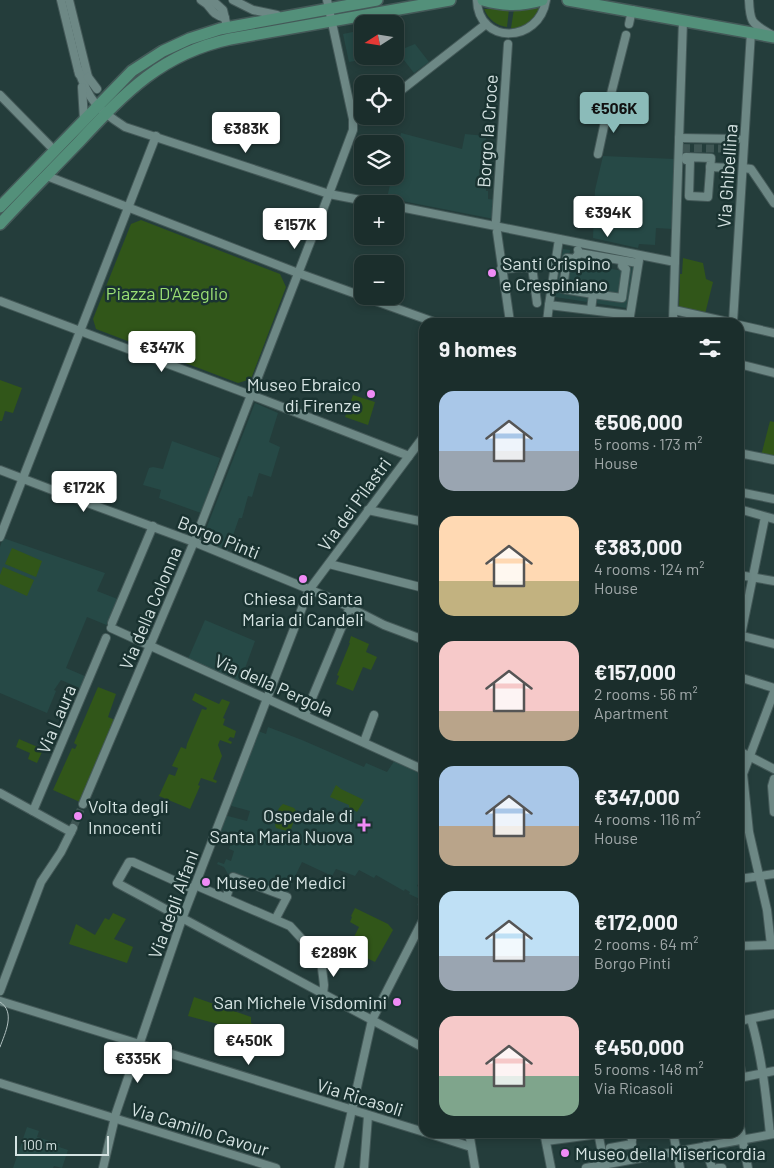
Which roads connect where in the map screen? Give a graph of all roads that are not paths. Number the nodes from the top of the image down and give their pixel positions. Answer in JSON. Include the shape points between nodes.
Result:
{"nodes":[{"id":1,"x":61,"y":0,"type":"edge"},
{"id":2,"x":69,"y":0,"type":"edge"},
{"id":3,"x":201,"y":0,"type":"edge"},
{"id":4,"x":212,"y":0,"type":"edge"},
{"id":5,"x":233,"y":0,"type":"edge"},
{"id":6,"x":377,"y":0,"type":"edge"},
{"id":7,"x":450,"y":0,"type":"edge"},
{"id":8,"x":478,"y":0,"type":"edge"},
{"id":9,"x":483,"y":0,"type":"edge"},
{"id":10,"x":542,"y":0,"type":"edge"},
{"id":11,"x":546,"y":0,"type":"edge"},
{"id":12,"x":568,"y":0,"type":"edge"},
{"id":13,"x":750,"y":0,"type":"edge"},
{"id":14,"x":328,"y":4,"type":"edge"},
{"id":15,"x":632,"y":10,"type":"junction"},
{"id":16,"x":286,"y":16,"type":"junction"},
{"id":17,"x":683,"y":20,"type":"junction"},
{"id":18,"x":332,"y":21,"type":"junction"},
{"id":19,"x":226,"y":22,"type":"junction"},
{"id":20,"x":486,"y":24,"type":"junction"},
{"id":21,"x":629,"y":24,"type":"dead end"},
{"id":22,"x":751,"y":32,"type":"junction"},
{"id":23,"x":626,"y":35,"type":"dead end"},
{"id":24,"x":774,"y":36,"type":"edge"},
{"id":25,"x":508,"y":44,"type":"dead end"},
{"id":26,"x":78,"y":70,"type":"junction"},
{"id":27,"x":88,"y":77,"type":"junction"},
{"id":28,"x":84,"y":85,"type":"junction"},
{"id":29,"x":404,"y":88,"type":"edge"},
{"id":30,"x":97,"y":89,"type":"dead end"},
{"id":31,"x":0,"y":95,"type":"edge"},
{"id":32,"x":101,"y":110,"type":"junction"},
{"id":33,"x":84,"y":120,"type":"junction"},
{"id":34,"x":354,"y":122,"type":"joint"},
{"id":35,"x":152,"y":135,"type":"junction"},
{"id":36,"x":679,"y":138,"type":"junction"},
{"id":37,"x":741,"y":139,"type":"junction"},
{"id":38,"x":54,"y":150,"type":"junction"},
{"id":39,"x":598,"y":154,"type":"dead end"},
{"id":40,"x":710,"y":167,"type":"junction"},
{"id":41,"x":731,"y":168,"type":"dead end"},
{"id":42,"x":743,"y":168,"type":"junction"},
{"id":43,"x":46,"y":176,"type":"junction"},
{"id":44,"x":329,"y":194,"type":"junction"},
{"id":45,"x":354,"y":199,"type":"edge"},
{"id":46,"x":774,"y":203,"type":"edge"},
{"id":47,"x":0,"y":207,"type":"edge"},
{"id":48,"x":129,"y":207,"type":"junction"},
{"id":49,"x":404,"y":208,"type":"edge"},
{"id":50,"x":496,"y":221,"type":"dead end"},
{"id":51,"x":0,"y":224,"type":"edge"},
{"id":52,"x":497,"y":232,"type":"dead end"},
{"id":53,"x":559,"y":239,"type":"junction"},
{"id":54,"x":573,"y":242,"type":"junction"},
{"id":55,"x":579,"y":253,"type":"junction"},
{"id":56,"x":639,"y":259,"type":"junction"},
{"id":57,"x":623,"y":260,"type":"junction"},
{"id":58,"x":675,"y":262,"type":"junction"},
{"id":59,"x":501,"y":269,"type":"junction"},
{"id":60,"x":298,"y":273,"type":"junction"},
{"id":61,"x":593,"y":294,"type":"junction"},
{"id":62,"x":622,"y":294,"type":"junction"},
{"id":63,"x":634,"y":294,"type":"junction"},
{"id":64,"x":0,"y":301,"type":"edge"},
{"id":65,"x":537,"y":303,"type":"dead end"},
{"id":66,"x":550,"y":305,"type":"junction"},
{"id":67,"x":591,"y":310,"type":"junction"},
{"id":68,"x":674,"y":310,"type":"junction"},
{"id":69,"x":423,"y":318,"type":"edge"},
{"id":70,"x":509,"y":318,"type":"edge"},
{"id":71,"x":548,"y":318,"type":"edge"},
{"id":72,"x":626,"y":318,"type":"edge"},
{"id":73,"x":630,"y":318,"type":"edge"},
{"id":74,"x":673,"y":318,"type":"edge"},
{"id":75,"x":710,"y":318,"type":"edge"},
{"id":76,"x":733,"y":318,"type":"edge"},
{"id":77,"x":744,"y":326,"type":"edge"},
{"id":78,"x":81,"y":331,"type":"junction"},
{"id":79,"x":774,"y":333,"type":"edge"},
{"id":80,"x":744,"y":365,"type":"edge"},
{"id":81,"x":774,"y":373,"type":"edge"},
{"id":82,"x":251,"y":395,"type":"junction"},
{"id":83,"x":419,"y":442,"type":"edge"},
{"id":84,"x":744,"y":454,"type":"edge"},
{"id":85,"x":408,"y":456,"type":"junction"},
{"id":86,"x":774,"y":460,"type":"edge"},
{"id":87,"x":0,"y":470,"type":"edge"},
{"id":88,"x":23,"y":478,"type":"junction"},
{"id":89,"x":744,"y":493,"type":"edge"},
{"id":90,"x":774,"y":499,"type":"edge"},
{"id":91,"x":368,"y":510,"type":"junction"},
{"id":92,"x":744,"y":510,"type":"edge"},
{"id":93,"x":765,"y":516,"type":"junction"},
{"id":94,"x":774,"y":519,"type":"edge"},
{"id":95,"x":419,"y":521,"type":"edge"},
{"id":96,"x":153,"y":526,"type":"junction"},
{"id":97,"x":0,"y":537,"type":"edge"},
{"id":98,"x":194,"y":542,"type":"junction"},
{"id":99,"x":329,"y":564,"type":"junction"},
{"id":100,"x":744,"y":576,"type":"edge"},
{"id":101,"x":753,"y":577,"type":"junction"},
{"id":102,"x":774,"y":580,"type":"edge"},
{"id":103,"x":419,"y":587,"type":"edge"},
{"id":104,"x":309,"y":590,"type":"junction"},
{"id":105,"x":350,"y":607,"type":"junction"},
{"id":106,"x":744,"y":617,"type":"edge"},
{"id":107,"x":109,"y":630,"type":"junction"},
{"id":108,"x":744,"y":636,"type":"edge"},
{"id":109,"x":419,"y":638,"type":"edge"},
{"id":110,"x":774,"y":644,"type":"edge"},
{"id":111,"x":150,"y":645,"type":"junction"},
{"id":112,"x":744,"y":679,"type":"edge"},
{"id":113,"x":774,"y":688,"type":"edge"},
{"id":114,"x":774,"y":692,"type":"edge"},
{"id":115,"x":267,"y":698,"type":"junction"},
{"id":116,"x":305,"y":715,"type":"junction"},
{"id":117,"x":374,"y":715,"type":"dead end"},
{"id":118,"x":364,"y":742,"type":"junction"},
{"id":119,"x":744,"y":753,"type":"edge"},
{"id":120,"x":749,"y":755,"type":"junction"},
{"id":121,"x":419,"y":768,"type":"edge"},
{"id":122,"x":774,"y":769,"type":"edge"},
{"id":123,"x":744,"y":770,"type":"edge"},
{"id":124,"x":774,"y":779,"type":"edge"},
{"id":125,"x":744,"y":785,"type":"edge"},
{"id":126,"x":0,"y":793,"type":"edge"},
{"id":127,"x":83,"y":804,"type":"tunnel mouth"},
{"id":128,"x":33,"y":811,"type":"junction"},
{"id":129,"x":774,"y":812,"type":"edge"},
{"id":130,"x":774,"y":874,"type":"edge"},
{"id":131,"x":759,"y":876,"type":"junction"},
{"id":132,"x":744,"y":878,"type":"edge"},
{"id":133,"x":194,"y":887,"type":"junction"},
{"id":134,"x":226,"y":898,"type":"junction"},
{"id":135,"x":276,"y":918,"type":"junction"},
{"id":136,"x":182,"y":919,"type":"junction"},
{"id":137,"x":419,"y":928,"type":"edge"},
{"id":138,"x":773,"y":945,"type":"edge"},
{"id":139,"x":744,"y":946,"type":"edge"},
{"id":140,"x":0,"y":991,"type":"edge"},
{"id":141,"x":323,"y":994,"type":"junction"},
{"id":142,"x":0,"y":1001,"type":"edge"},
{"id":143,"x":774,"y":1014,"type":"edge"},
{"id":144,"x":750,"y":1019,"type":"junction"},
{"id":145,"x":372,"y":1020,"type":"junction"},
{"id":146,"x":744,"y":1020,"type":"edge"},
{"id":147,"x":139,"y":1044,"type":"junction"},
{"id":148,"x":419,"y":1045,"type":"edge"},
{"id":149,"x":774,"y":1071,"type":"edge"},
{"id":150,"x":764,"y":1073,"type":"junction"},
{"id":151,"x":744,"y":1077,"type":"edge"},
{"id":152,"x":0,"y":1083,"type":"edge"},
{"id":153,"x":774,"y":1090,"type":"edge"},
{"id":154,"x":765,"y":1091,"type":"junction"},
{"id":155,"x":352,"y":1110,"type":"junction"},
{"id":156,"x":368,"y":1116,"type":"junction"},
{"id":157,"x":115,"y":1119,"type":"junction"},
{"id":158,"x":419,"y":1131,"type":"edge"},
{"id":159,"x":772,"y":1134,"type":"edge"},
{"id":160,"x":443,"y":1138,"type":"edge"},
{"id":161,"x":469,"y":1138,"type":"edge"},
{"id":162,"x":545,"y":1138,"type":"edge"},
{"id":163,"x":560,"y":1138,"type":"edge"},
{"id":164,"x":600,"y":1138,"type":"edge"},
{"id":165,"x":674,"y":1138,"type":"edge"},
{"id":166,"x":632,"y":1139,"type":"edge"},
{"id":167,"x":743,"y":1139,"type":"junction"},
{"id":168,"x":546,"y":1141,"type":"junction"},
{"id":169,"x":774,"y":1143,"type":"edge"},
{"id":170,"x":705,"y":1146,"type":"junction"},
{"id":171,"x":471,"y":1147,"type":"junction"},
{"id":172,"x":605,"y":1149,"type":"junction"},
{"id":173,"x":676,"y":1152,"type":"junction"},
{"id":174,"x":605,"y":1166,"type":"edge"},
{"id":175,"x":103,"y":1168,"type":"edge"},
{"id":176,"x":276,"y":1168,"type":"edge"},
{"id":177,"x":339,"y":1168,"type":"edge"},
{"id":178,"x":364,"y":1168,"type":"edge"},
{"id":179,"x":475,"y":1168,"type":"edge"},
{"id":180,"x":551,"y":1168,"type":"edge"},
{"id":181,"x":586,"y":1168,"type":"edge"},
{"id":182,"x":680,"y":1168,"type":"edge"},
{"id":183,"x":712,"y":1168,"type":"edge"},
{"id":184,"x":718,"y":1168,"type":"edge"},
{"id":185,"x":722,"y":1168,"type":"edge"},
{"id":186,"x":748,"y":1168,"type":"edge"}],
"edges":[{"from":1,"to":26,"type":"street"},
{"from":2,"to":27,"type":"street"},
{"from":3,"to":19,"type":"street"},
{"from":4,"to":19,"type":"street","via":[[223,10]]},
{"from":5,"to":16,"type":"street","via":[[253,10]]},
{"from":6,"to":14,"type":"main road"},
{"from":7,"to":18,"type":"main road"},
{"from":8,"to":20,"type":"street","via":[[480,14]]},
{"from":9,"to":10,"type":"main road","via":[[512,6]]},
{"from":11,"to":20,"type":"street","via":[[537,21],[522,32],[504,33]]},
{"from":12,"to":15,"type":"main road"},
{"from":13,"to":24,"type":"street","via":[[754,24]]},
{"from":14,"to":16,"type":"main road"},
{"from":14,"to":18,"type":"street"},
{"from":15,"to":17,"type":"main road"},
{"from":15,"to":21,"type":"street"},
{"from":16,"to":19,"type":"main road"},
{"from":17,"to":22,"type":"main road"},
{"from":17,"to":36,"type":"street"},
{"from":18,"to":32,"type":"main road","via":[[230,38],[194,49],[144,78]]},
{"from":18,"to":34,"type":"street"},
{"from":19,"to":32,"type":"main road","via":[[156,55],[132,72]]},
{"from":20,"to":29,"type":"street"},
{"from":22,"to":24,"type":"main road"},
{"from":22,"to":37,"type":"street","name":"Via Ghibellina"},
{"from":23,"to":39,"type":"street"},
{"from":25,"to":50,"type":"street","name":"Borgo la Croce"},
{"from":26,"to":28,"type":"street"},
{"from":26,"to":33,"type":"street"},
{"from":27,"to":28,"type":"street"},
{"from":27,"to":30,"type":"street"},
{"from":28,"to":32,"type":"street"},
{"from":31,"to":38,"type":"street"},
{"from":32,"to":33,"type":"main road"},
{"from":32,"to":35,"type":"street","via":[[125,127]]},
{"from":32,"to":43,"type":"main road"},
{"from":33,"to":38,"type":"main road"},
{"from":34,"to":44,"type":"street","name":"Via della Colonna"},
{"from":35,"to":44,"type":"street"},
{"from":35,"to":48,"type":"street"},
{"from":36,"to":37,"type":"street"},
{"from":36,"to":58,"type":"street"},
{"from":37,"to":42,"type":"street","name":"Via Ghibellina"},
{"from":38,"to":47,"type":"main road"},
{"from":40,"to":40,"type":"street","via":[[711,158],[686,157],[690,160],[689,196],[708,197]]},
{"from":40,"to":41,"type":"street"},
{"from":42,"to":46,"type":"street","via":[[751,170]]},
{"from":42,"to":76,"type":"street","name":"Via Ghibellina"},
{"from":43,"to":48,"type":"street"},
{"from":43,"to":51,"type":"main road"},
{"from":44,"to":45,"type":"street"},
{"from":44,"to":60,"type":"street","name":"Via della Colonna","via":[[322,220]]},
{"from":48,"to":60,"type":"street"},
{"from":48,"to":78,"type":"street"},
{"from":49,"to":53,"type":"street"},
{"from":52,"to":59,"type":"street"},
{"from":53,"to":54,"type":"street"},
{"from":53,"to":66,"type":"street"},
{"from":54,"to":55,"type":"street"},
{"from":54,"to":56,"type":"street"},
{"from":55,"to":57,"type":"street"},
{"from":55,"to":61,"type":"street","via":[[575,259],[568,257],[563,289]]},
{"from":56,"to":57,"type":"street"},
{"from":56,"to":58,"type":"street"},
{"from":56,"to":63,"type":"street"},
{"from":57,"to":62,"type":"street","via":[[622,266],[626,269]]},
{"from":58,"to":68,"type":"street"},
{"from":59,"to":65,"type":"street","via":[[532,267]]},
{"from":59,"to":70,"type":"street"},
{"from":60,"to":69,"type":"street"},
{"from":60,"to":82,"type":"street","name":"Via della Colonna"},
{"from":61,"to":62,"type":"street","via":[[622,298]]},
{"from":61,"to":67,"type":"street"},
{"from":62,"to":63,"type":"street"},
{"from":63,"to":73,"type":"street"},
{"from":64,"to":78,"type":"street"},
{"from":66,"to":67,"type":"street"},
{"from":66,"to":71,"type":"street"},
{"from":67,"to":72,"type":"street"},
{"from":68,"to":74,"type":"street"},
{"from":68,"to":75,"type":"street"},
{"from":77,"to":79,"type":"street"},
{"from":78,"to":82,"type":"street"},
{"from":78,"to":88,"type":"street"},
{"from":80,"to":81,"type":"street"},
{"from":82,"to":85,"type":"street"},
{"from":82,"to":98,"type":"street","name":"Via della Colonna"},
{"from":83,"to":85,"type":"street","name":"Via dei Pilastri"},
{"from":84,"to":86,"type":"street"},
{"from":85,"to":91,"type":"street","name":"Via dei Pilastri"},
{"from":87,"to":88,"type":"street","name":"Borgo Pinti"},
{"from":88,"to":96,"type":"street","name":"Borgo Pinti"},
{"from":88,"to":97,"type":"street"},
{"from":89,"to":90,"type":"street"},
{"from":91,"to":95,"type":"street"},
{"from":91,"to":99,"type":"street","name":"Via dei Pilastri"},
{"from":92,"to":93,"type":"street"},
{"from":93,"to":94,"type":"street"},
{"from":93,"to":101,"type":"street"},
{"from":96,"to":98,"type":"street","name":"Borgo Pinti"},
{"from":96,"to":107,"type":"street","name":"Via Laura"},
{"from":98,"to":104,"type":"street","name":"Borgo Pinti"},
{"from":98,"to":111,"type":"street","name":"Via della Colonna"},
{"from":99,"to":103,"type":"street"},
{"from":99,"to":104,"type":"street","name":"Via dei Pilastri"},
{"from":100,"to":101,"type":"street"},
{"from":101,"to":102,"type":"street"},
{"from":101,"to":106,"type":"street"},
{"from":104,"to":105,"type":"street","name":"Borgo Pinti"},
{"from":104,"to":115,"type":"street","name":"Via degli Alfani"},
{"from":105,"to":109,"type":"street","name":"Borgo Pinti","via":[[376,622]]},
{"from":105,"to":116,"type":"street"},
{"from":107,"to":111,"type":"street","name":"Via della Pergola"},
{"from":107,"to":128,"type":"street","name":"Via Laura"},
{"from":108,"to":110,"type":"street"},
{"from":111,"to":115,"type":"street","name":"Via della Pergola"},
{"from":111,"to":127,"type":"street","name":"Via della Colonna"},
{"from":112,"to":113,"type":"street"},
{"from":114,"to":120,"type":"street"},
{"from":115,"to":116,"type":"street","name":"Via della Pergola"},
{"from":115,"to":133,"type":"street","name":"Via degli Alfani"},
{"from":116,"to":118,"type":"street","name":"Via della Pergola"},
{"from":117,"to":118,"type":"street"},
{"from":118,"to":121,"type":"street","name":"Via della Pergola"},
{"from":119,"to":120,"type":"street"},
{"from":120,"to":122,"type":"street"},
{"from":120,"to":123,"type":"street"},
{"from":124,"to":129,"type":"street"},
{"from":125,"to":131,"type":"street","via":[[749,832]]},
{"from":126,"to":128,"type":"street"},
{"from":128,"to":140,"type":"street","via":[[72,830],[39,887]]},
{"from":130,"to":131,"type":"street"},
{"from":131,"to":132,"type":"street"},
{"from":131,"to":138,"type":"street"},
{"from":133,"to":134,"type":"street"},
{"from":133,"to":136,"type":"street","name":"Via degli Alfani"},
{"from":133,"to":136,"type":"street","via":[[134,862],[129,862],[117,883]]},
{"from":134,"to":135,"type":"street"},
{"from":134,"to":135,"type":"street","via":[[234,877],[287,897]]},
{"from":135,"to":141,"type":"street","via":[[290,926],[319,956]]},
{"from":136,"to":141,"type":"street"},
{"from":136,"to":147,"type":"street","name":"Via degli Alfani"},
{"from":137,"to":145,"type":"street"},
{"from":138,"to":139,"type":"street"},
{"from":141,"to":145,"type":"street"},
{"from":142,"to":147,"type":"street","name":"Via Ricasoli"},
{"from":143,"to":144,"type":"street"},
{"from":144,"to":146,"type":"street"},
{"from":144,"to":150,"type":"street"},
{"from":145,"to":148,"type":"street"},
{"from":145,"to":155,"type":"street"},
{"from":147,"to":155,"type":"street","name":"Via Ricasoli"},
{"from":147,"to":157,"type":"street","name":"Via degli Alfani"},
{"from":149,"to":150,"type":"street"},
{"from":150,"to":151,"type":"street"},
{"from":150,"to":154,"type":"street"},
{"from":152,"to":157,"type":"street","name":"Via Camillo Cavour"},
{"from":153,"to":154,"type":"street"},
{"from":154,"to":159,"type":"street"},
{"from":155,"to":156,"type":"street","name":"Via Ricasoli"},
{"from":155,"to":177,"type":"street"},
{"from":156,"to":158,"type":"street","name":"Via Ricasoli"},
{"from":156,"to":178,"type":"street"},
{"from":157,"to":175,"type":"street","name":"Via degli Alfani"},
{"from":157,"to":176,"type":"street","name":"Via Camillo Cavour"},
{"from":159,"to":167,"type":"street"},
{"from":159,"to":169,"type":"street"},
{"from":160,"to":171,"type":"street","name":"Via Ricasoli"},
{"from":161,"to":171,"type":"street"},
{"from":162,"to":168,"type":"street"},
{"from":163,"to":168,"type":"street"},
{"from":164,"to":172,"type":"street"},
{"from":165,"to":173,"type":"street"},
{"from":166,"to":172,"type":"street"},
{"from":167,"to":170,"type":"street"},
{"from":167,"to":186,"type":"street"},
{"from":168,"to":180,"type":"street"},
{"from":170,"to":173,"type":"street"},
{"from":170,"to":183,"type":"street"},
{"from":171,"to":179,"type":"street"},
{"from":172,"to":174,"type":"street"},
{"from":173,"to":174,"type":"street"},
{"from":173,"to":182,"type":"street"},
{"from":174,"to":181,"type":"street"},
{"from":184,"to":185,"type":"street"}]}
